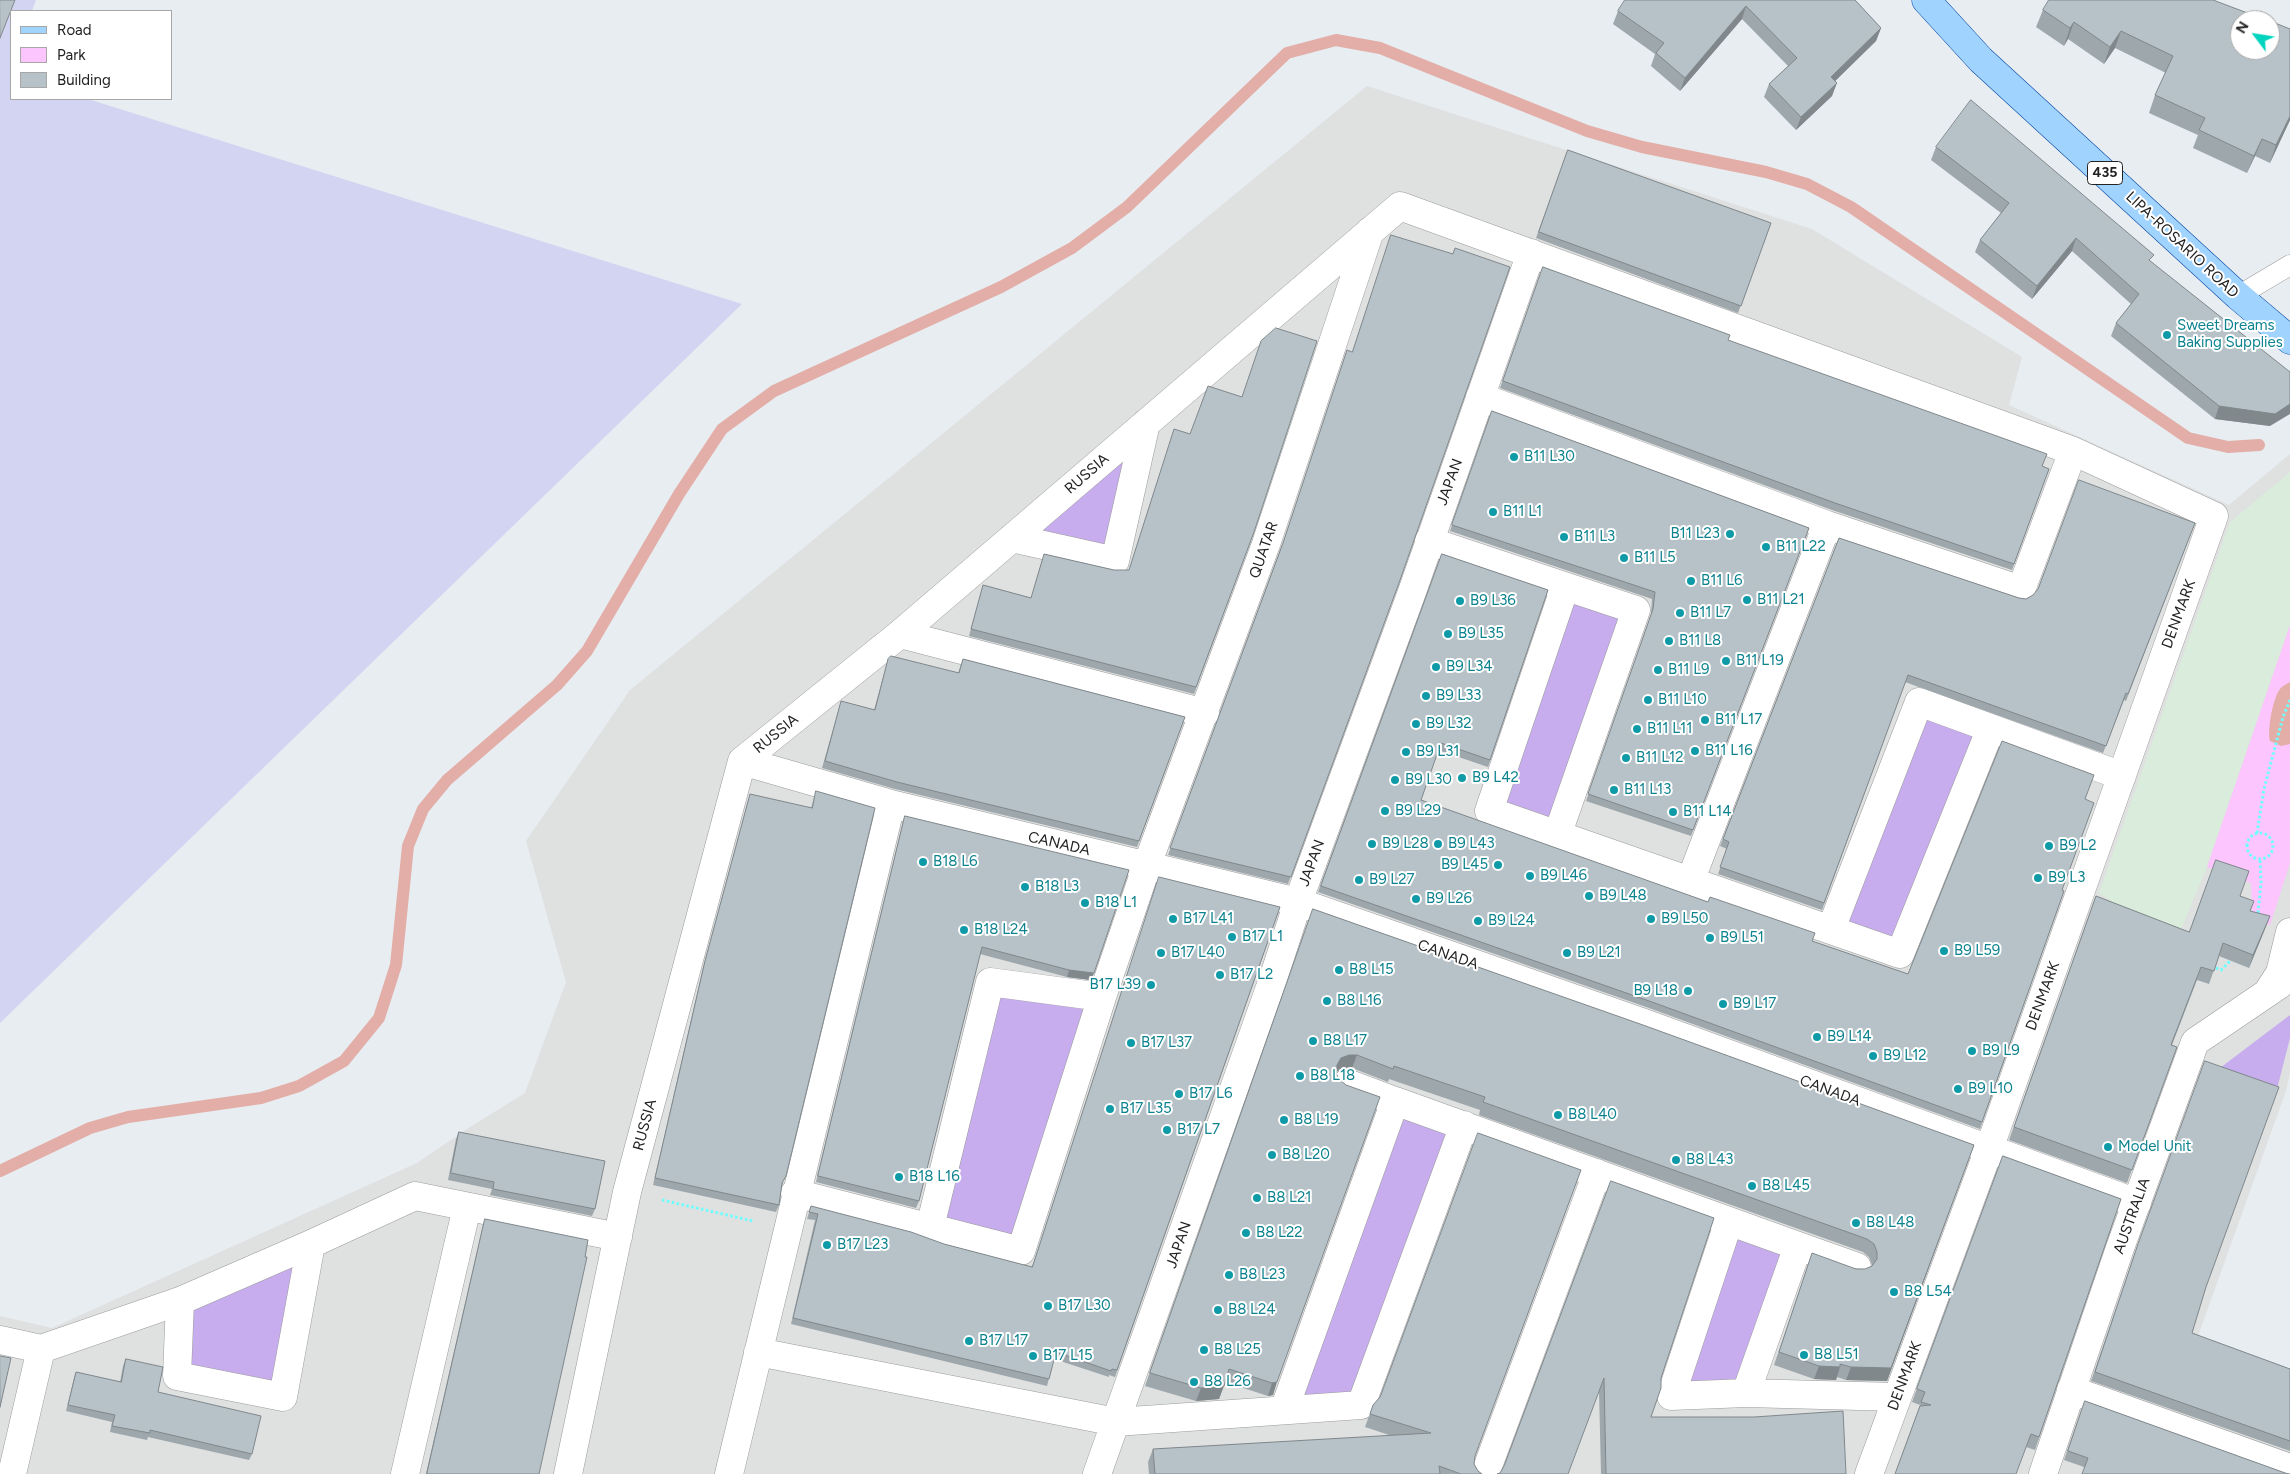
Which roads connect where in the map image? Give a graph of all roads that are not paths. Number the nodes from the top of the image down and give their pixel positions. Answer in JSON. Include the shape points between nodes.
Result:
{"nodes":[{"id":1,"x":1926,"y":0,"type":"edge"},
{"id":2,"x":1370,"y":232,"type":"junction"},
{"id":3,"x":1531,"y":253,"type":"junction"},
{"id":4,"x":2290,"y":265,"type":"edge"},
{"id":5,"x":2238,"y":296,"type":"junction"},
{"id":6,"x":2290,"y":340,"type":"edge"},
{"id":7,"x":1480,"y":397,"type":"junction"},
{"id":8,"x":1146,"y":423,"type":"junction"},
{"id":9,"x":2073,"y":450,"type":"junction"},
{"id":10,"x":1827,"y":525,"type":"junction"},
{"id":11,"x":1012,"y":538,"type":"junction"},
{"id":12,"x":1429,"y":541,"type":"junction"},
{"id":13,"x":1565,"y":587,"type":"junction"},
{"id":14,"x":900,"y":634,"type":"junction"},
{"id":15,"x":1205,"y":712,"type":"junction"},
{"id":16,"x":1991,"y":728,"type":"junction"},
{"id":17,"x":742,"y":762,"type":"junction"},
{"id":18,"x":2122,"y":776,"type":"junction"},
{"id":19,"x":891,"y":804,"type":"junction"},
{"id":20,"x":1558,"y":833,"type":"junction"},
{"id":21,"x":1147,"y":865,"type":"junction"},
{"id":22,"x":1691,"y":879,"type":"junction"},
{"id":23,"x":1298,"y":902,"type":"junction"},
{"id":24,"x":1831,"y":929,"type":"junction"},
{"id":25,"x":2290,"y":932,"type":"edge"},
{"id":26,"x":2290,"y":974,"type":"edge"},
{"id":27,"x":2267,"y":993,"type":"junction"},
{"id":28,"x":1102,"y":997,"type":"junction"},
{"id":29,"x":1348,"y":1083,"type":"dead end"},
{"id":30,"x":1395,"y":1101,"type":"junction"},
{"id":31,"x":1464,"y":1125,"type":"junction"},
{"id":32,"x":1989,"y":1149,"type":"junction"},
{"id":33,"x":1597,"y":1173,"type":"junction"},
{"id":34,"x":795,"y":1193,"type":"junction"},
{"id":35,"x":2137,"y":1203,"type":"junction"},
{"id":36,"x":467,"y":1206,"type":"junction"},
{"id":37,"x":1729,"y":1221,"type":"junction"},
{"id":38,"x":930,"y":1227,"type":"junction"},
{"id":39,"x":618,"y":1237,"type":"junction"},
{"id":40,"x":312,"y":1244,"type":"junction"},
{"id":41,"x":1798,"y":1246,"type":"junction"},
{"id":42,"x":1857,"y":1267,"type":"edge"},
{"id":43,"x":180,"y":1301,"type":"junction"},
{"id":44,"x":0,"y":1340,"type":"edge"},
{"id":45,"x":41,"y":1350,"type":"junction"},
{"id":46,"x":758,"y":1352,"type":"junction"},
{"id":47,"x":2071,"y":1390,"type":"junction"},
{"id":48,"x":1746,"y":1393,"type":"junction"},
{"id":49,"x":1897,"y":1397,"type":"junction"},
{"id":50,"x":1284,"y":1410,"type":"junction"},
{"id":51,"x":1116,"y":1422,"type":"junction"},
{"id":52,"x":2290,"y":1468,"type":"edge"},
{"id":53,"x":12,"y":1474,"type":"edge"},
{"id":54,"x":405,"y":1474,"type":"edge"},
{"id":55,"x":568,"y":1474,"type":"edge"},
{"id":56,"x":728,"y":1474,"type":"edge"},
{"id":57,"x":1097,"y":1474,"type":"edge"},
{"id":58,"x":1486,"y":1474,"type":"edge"},
{"id":59,"x":1869,"y":1474,"type":"edge"},
{"id":60,"x":2044,"y":1474,"type":"edge"}],
"edges":[{"from":1,"to":5,"type":"main road","name":"LIPA-ROSARIO ROAD","number":"435","via":[[1981,60]]},
{"from":2,"to":3,"type":"street","name":"RUSSIA","via":[[1400,206]]},
{"from":2,"to":8,"type":"street","name":"RUSSIA"},
{"from":2,"to":15,"type":"street","name":"QUATAR","via":[[1266,544]]},
{"from":3,"to":7,"type":"street","name":"JAPAN"},
{"from":3,"to":9,"type":"street"},
{"from":4,"to":5,"type":"lane"},
{"from":5,"to":6,"type":"main road","name":"LIPA-ROSARIO ROAD","number":"435"},
{"from":7,"to":10,"type":"street"},
{"from":7,"to":12,"type":"street","name":"JAPAN"},
{"from":8,"to":11,"type":"street","name":"RUSSIA"},
{"from":8,"to":11,"type":"street","via":[[1115,561]]},
{"from":9,"to":10,"type":"street","via":[[2021,590]]},
{"from":9,"to":18,"type":"street","name":"DENMARK","via":[[2214,516]]},
{"from":10,"to":22,"type":"street"},
{"from":11,"to":14,"type":"street","name":"RUSSIA"},
{"from":12,"to":13,"type":"street"},
{"from":12,"to":23,"type":"street","name":"JAPAN"},
{"from":13,"to":20,"type":"street","via":[[1489,810]]},
{"from":13,"to":20,"type":"street","via":[[1636,610]]},
{"from":14,"to":15,"type":"street"},
{"from":14,"to":17,"type":"street","name":"RUSSIA"},
{"from":15,"to":21,"type":"street","name":"QUATAR"},
{"from":16,"to":18,"type":"street"},
{"from":16,"to":24,"type":"street","via":[[1900,954]]},
{"from":16,"to":24,"type":"street","via":[[1919,702]]},
{"from":17,"to":19,"type":"street","name":"CANADA"},
{"from":17,"to":39,"type":"street","name":"RUSSIA","via":[[627,1192]]},
{"from":18,"to":32,"type":"street","name":"DENMARK"},
{"from":19,"to":21,"type":"street","name":"CANADA"},
{"from":19,"to":34,"type":"street"},
{"from":20,"to":22,"type":"street"},
{"from":21,"to":23,"type":"street","name":"CANADA"},
{"from":21,"to":28,"type":"street","name":"QUATAR"},
{"from":22,"to":24,"type":"street"},
{"from":23,"to":32,"type":"street","name":"CANADA","via":[[1644,1023]]},
{"from":23,"to":51,"type":"street","name":"JAPAN","via":[[1274,979]]},
{"from":25,"to":27,"type":"street","via":[[2280,973]]},
{"from":26,"to":27,"type":"street","name":"AUSTRALIA"},
{"from":27,"to":35,"type":"street","name":"AUSTRALIA","via":[[2195,1042]]},
{"from":28,"to":38,"type":"street","name":"QUATAR","via":[[1020,1251]]},
{"from":28,"to":38,"type":"street","via":[[990,982]]},
{"from":29,"to":30,"type":"street"},
{"from":30,"to":31,"type":"street"},
{"from":30,"to":50,"type":"street"},
{"from":31,"to":33,"type":"street"},
{"from":31,"to":50,"type":"street","via":[[1361,1405]]},
{"from":32,"to":35,"type":"street","name":"CANADA"},
{"from":32,"to":49,"type":"street","name":"DENMARK"},
{"from":33,"to":37,"type":"street"},
{"from":33,"to":58,"type":"street"},
{"from":34,"to":38,"type":"street"},
{"from":34,"to":46,"type":"street"},
{"from":35,"to":47,"type":"street","name":"AUSTRALIA"},
{"from":36,"to":39,"type":"street"},
{"from":36,"to":40,"type":"street","via":[[415,1196]]},
{"from":36,"to":54,"type":"street"},
{"from":37,"to":41,"type":"street"},
{"from":37,"to":48,"type":"street","via":[[1671,1396]]},
{"from":39,"to":55,"type":"street","name":"RUSSIA"},
{"from":40,"to":43,"type":"street"},
{"from":40,"to":43,"type":"street","via":[[283,1397],[177,1376]]},
{"from":41,"to":42,"type":"street"},
{"from":41,"to":48,"type":"street"},
{"from":43,"to":45,"type":"street"},
{"from":44,"to":45,"type":"street"},
{"from":45,"to":53,"type":"street"},
{"from":46,"to":51,"type":"street"},
{"from":46,"to":56,"type":"street"},
{"from":47,"to":52,"type":"street"},
{"from":47,"to":60,"type":"street","name":"AUSTRALIA"},
{"from":48,"to":49,"type":"street"},
{"from":49,"to":59,"type":"street","name":"DENMARK"},
{"from":50,"to":51,"type":"street"},
{"from":51,"to":57,"type":"street","name":"JAPAN"}]}
